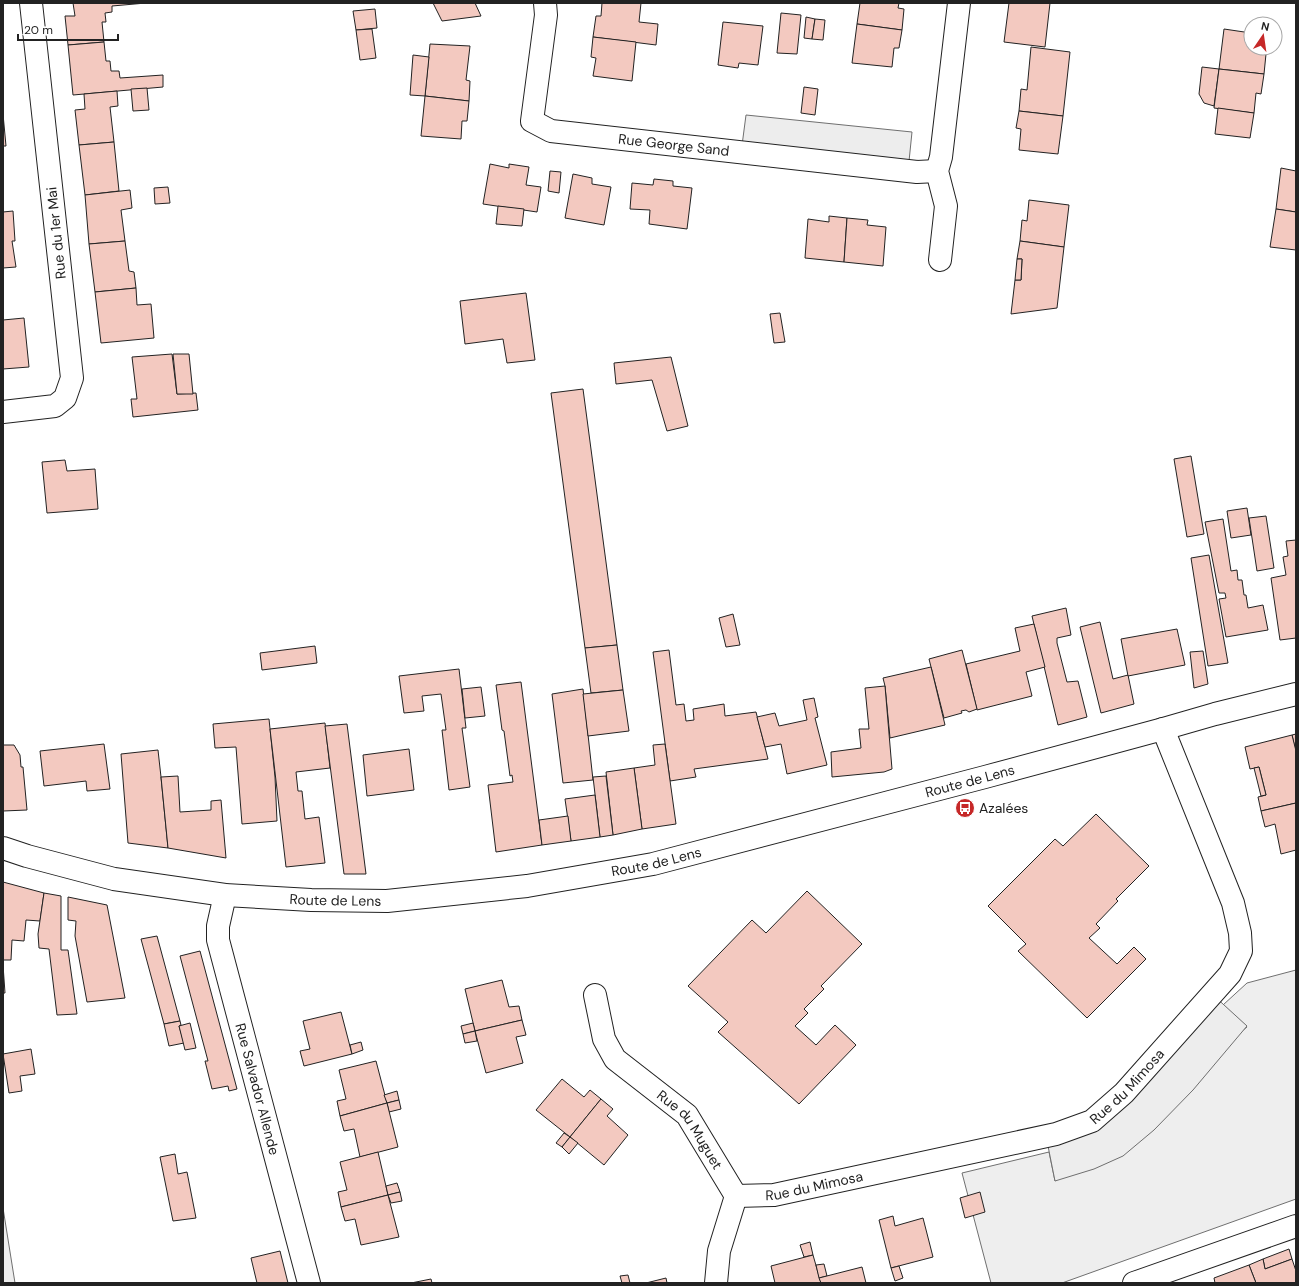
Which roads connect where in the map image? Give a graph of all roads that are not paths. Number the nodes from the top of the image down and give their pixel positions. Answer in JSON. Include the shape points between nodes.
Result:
{"nodes":[{"id":1,"x":31,"y":3,"type":"edge"},
{"id":2,"x":546,"y":3,"type":"edge"},
{"id":3,"x":959,"y":3,"type":"edge"},
{"id":4,"x":936,"y":171,"type":"junction"},
{"id":5,"x":940,"y":260,"type":"dead end"},
{"id":6,"x":3,"y":412,"type":"edge"},
{"id":7,"x":1296,"y":694,"type":"edge"},
{"id":8,"x":1163,"y":729,"type":"junction"},
{"id":9,"x":3,"y":848,"type":"edge"},
{"id":10,"x":225,"y":895,"type":"junction"},
{"id":11,"x":595,"y":995,"type":"dead end"},
{"id":12,"x":736,"y":1196,"type":"junction"},
{"id":13,"x":1296,"y":1226,"type":"edge"},
{"id":14,"x":309,"y":1283,"type":"edge"},
{"id":15,"x":716,"y":1283,"type":"edge"},
{"id":16,"x":1134,"y":1283,"type":"edge"}],
"edges":[{"from":1,"to":6,"type":"street","name":"Rue du 1er Mai","via":[[72,378],[65,398],[55,406]]},
{"from":2,"to":4,"type":"street","name":"Rue George Sand","via":[[532,120],[551,131],[917,172]]},
{"from":3,"to":4,"type":"street","via":[[941,158]]},
{"from":4,"to":5,"type":"street","via":[[946,206]]},
{"from":7,"to":8,"type":"street","name":"Route de Lens"},
{"from":8,"to":10,"type":"street","name":"Route de Lens","via":[[653,864],[527,886],[387,901]]},
{"from":8,"to":12,"type":"street","name":"Rue du Mimosa","via":[[1233,903],[1241,951],[1230,974],[1124,1093],[1092,1121],[1056,1134],[774,1195]]},
{"from":9,"to":10,"type":"street","name":"Route de Lens","via":[[114,879]]},
{"from":10,"to":14,"type":"street","name":"Rue Salvador Allende","via":[[218,926],[218,940]]},
{"from":11,"to":12,"type":"street","name":"Rue du Muguet","via":[[604,1039],[615,1059],[687,1115]]},
{"from":12,"to":15,"type":"street","via":[[719,1251]]},
{"from":13,"to":16,"type":"street"}]}
